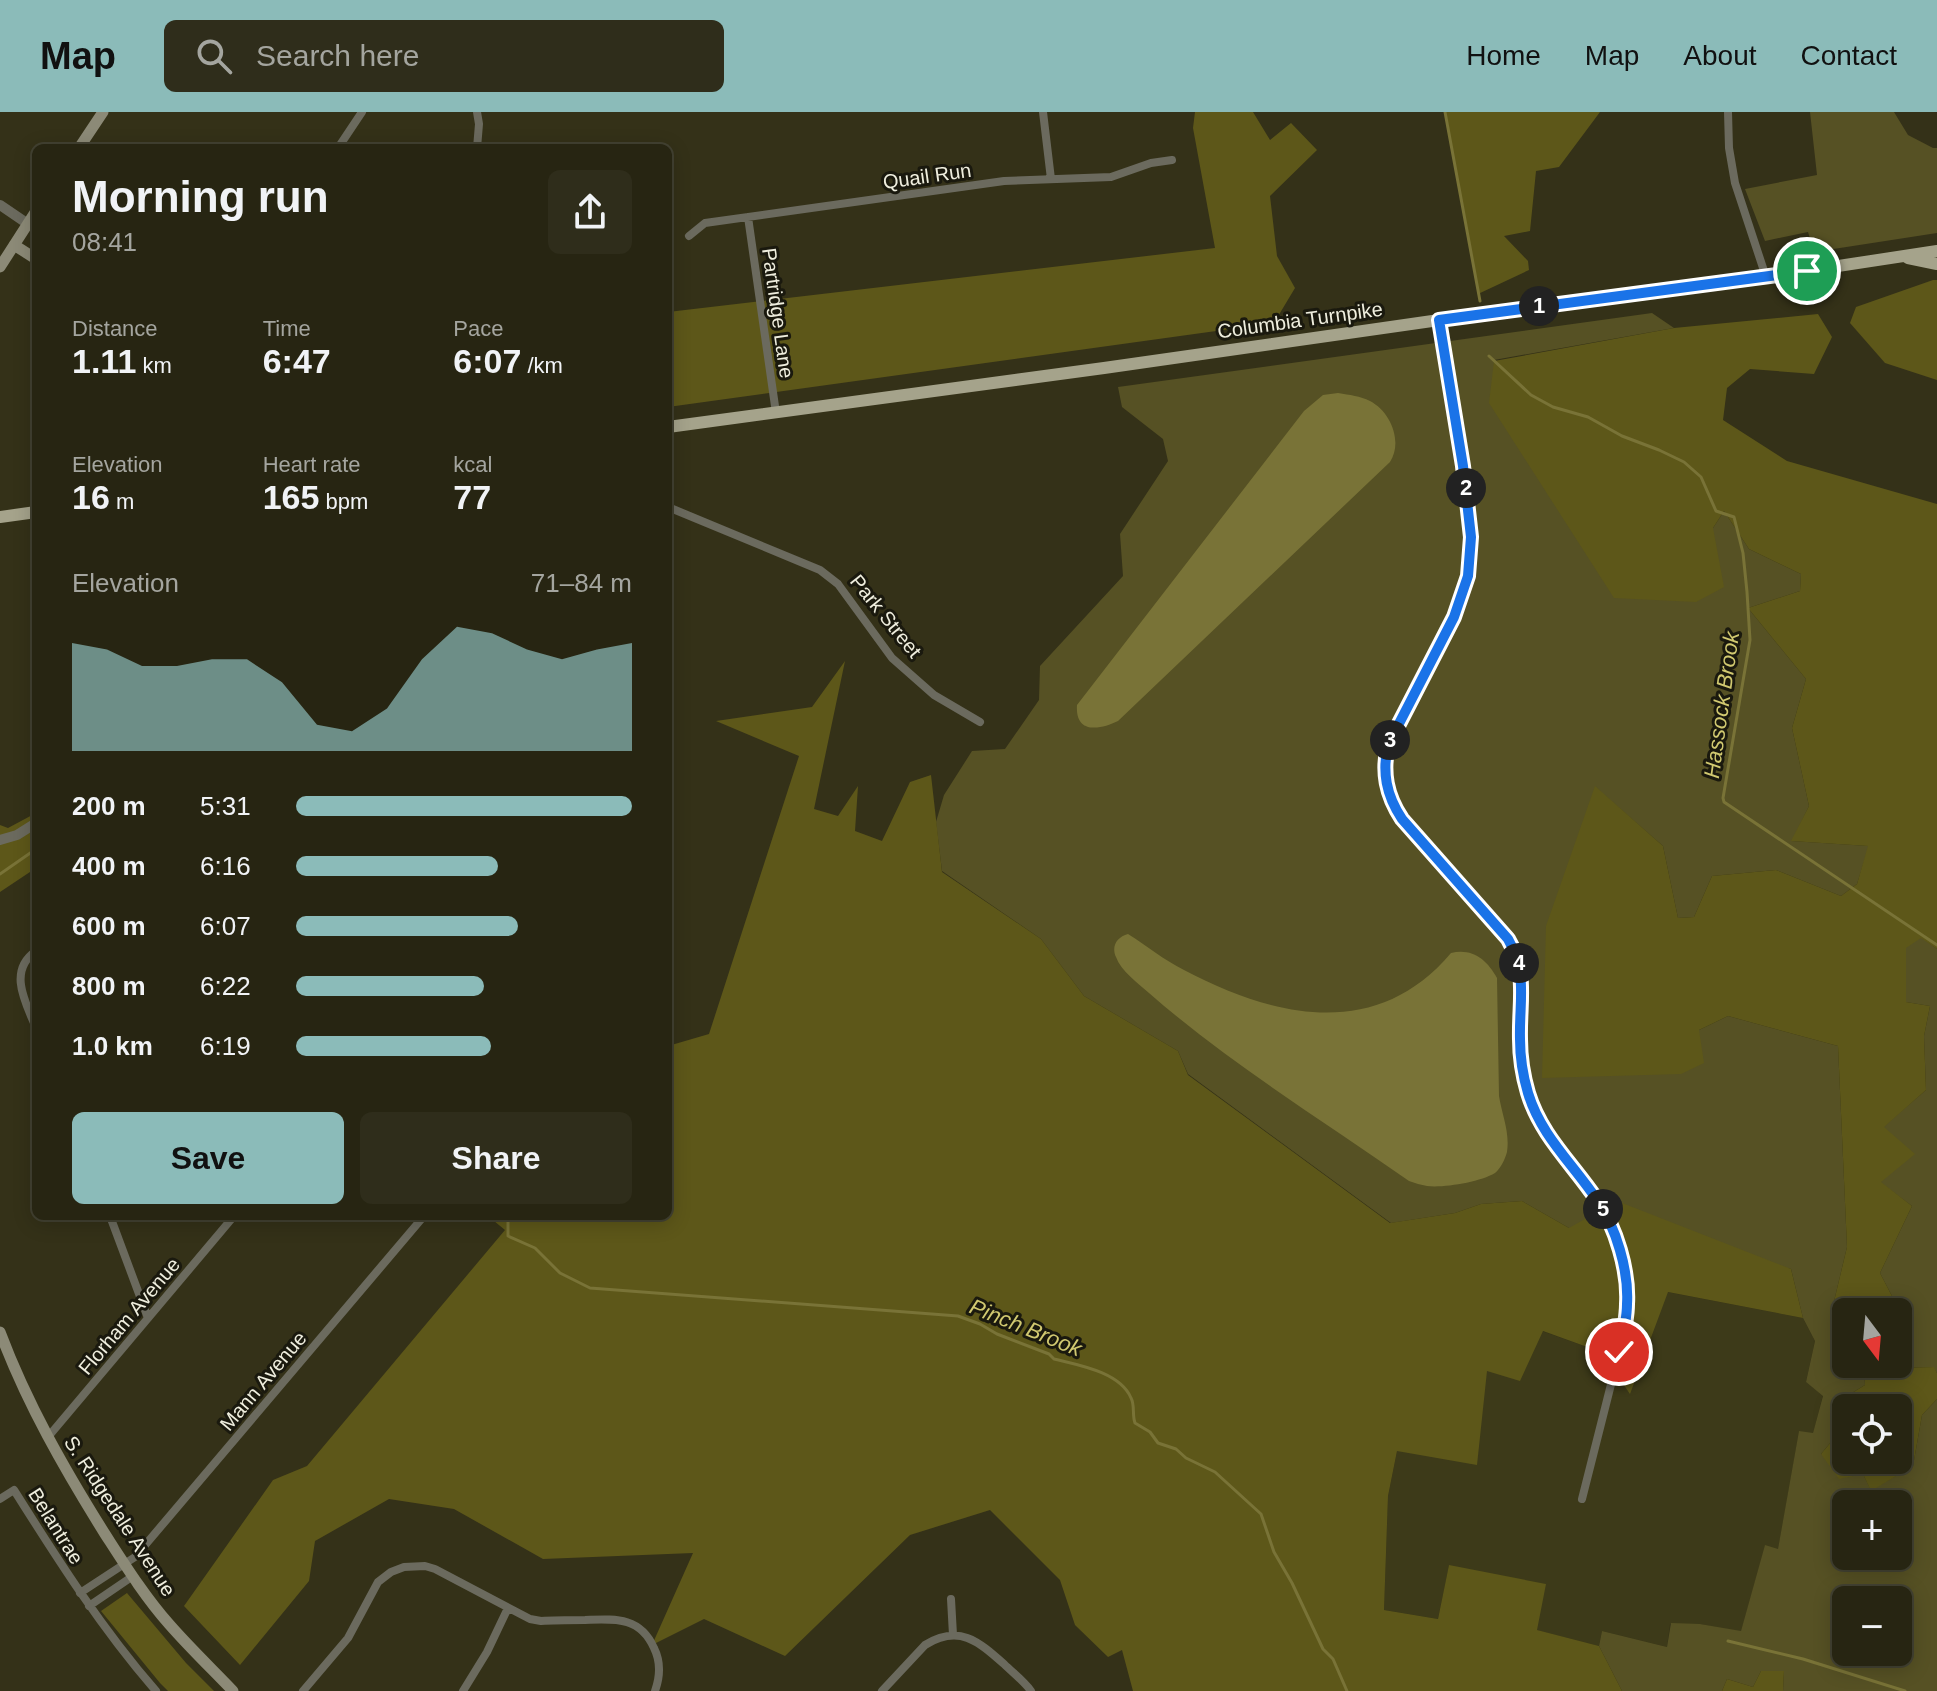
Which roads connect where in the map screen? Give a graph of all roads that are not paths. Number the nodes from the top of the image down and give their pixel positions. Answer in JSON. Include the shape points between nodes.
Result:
{"nodes":[{"id":1,"x":103,"y":112,"type":"edge"},
{"id":2,"x":362,"y":112,"type":"edge"},
{"id":3,"x":477,"y":112,"type":"edge"},
{"id":4,"x":1043,"y":112,"type":"edge"},
{"id":5,"x":1728,"y":112,"type":"edge"},
{"id":6,"x":82,"y":144,"type":"edge"},
{"id":7,"x":341,"y":144,"type":"edge"},
{"id":8,"x":477,"y":144,"type":"edge"},
{"id":9,"x":1172,"y":160,"type":"dead end"},
{"id":10,"x":1051,"y":179,"type":"junction"},
{"id":11,"x":0,"y":205,"type":"edge"},
{"id":12,"x":748,"y":217,"type":"junction"},
{"id":13,"x":32,"y":218,"type":"edge"},
{"id":14,"x":28,"y":224,"type":"junction"},
{"id":15,"x":689,"y":236,"type":"dead end"},
{"id":16,"x":14,"y":245,"type":"junction"},
{"id":17,"x":1937,"y":251,"type":"edge"},
{"id":18,"x":32,"y":256,"type":"edge"},
{"id":19,"x":1901,"y":257,"type":"junction"},
{"id":20,"x":1937,"y":264,"type":"edge"},
{"id":21,"x":0,"y":267,"type":"edge"},
{"id":22,"x":1766,"y":277,"type":"junction"},
{"id":23,"x":1439,"y":320,"type":"junction"},
{"id":24,"x":776,"y":413,"type":"junction"},
{"id":25,"x":672,"y":426,"type":"edge"},
{"id":26,"x":672,"y":509,"type":"edge"},
{"id":27,"x":32,"y":513,"type":"edge"},
{"id":28,"x":0,"y":517,"type":"edge"},
{"id":29,"x":980,"y":722,"type":"dead end"},
{"id":30,"x":32,"y":826,"type":"edge"},
{"id":31,"x":0,"y":840,"type":"edge"},
{"id":32,"x":32,"y":955,"type":"edge"},
{"id":33,"x":32,"y":1016,"type":"edge"},
{"id":34,"x":111,"y":1220,"type":"edge"},
{"id":35,"x":231,"y":1220,"type":"edge"},
{"id":36,"x":421,"y":1220,"type":"edge"},
{"id":37,"x":148,"y":1318,"type":"junction"},
{"id":38,"x":0,"y":1332,"type":"edge"},
{"id":39,"x":48,"y":1437,"type":"junction"},
{"id":40,"x":0,"y":1499,"type":"edge"},
{"id":41,"x":1582,"y":1499,"type":"dead end"},
{"id":42,"x":124,"y":1563,"type":"junction"},
{"id":43,"x":133,"y":1576,"type":"junction"},
{"id":44,"x":80,"y":1593,"type":"junction"},
{"id":45,"x":951,"y":1599,"type":"dead end"},
{"id":46,"x":89,"y":1606,"type":"junction"},
{"id":47,"x":508,"y":1608,"type":"junction"},
{"id":48,"x":953,"y":1635,"type":"junction"},
{"id":49,"x":156,"y":1691,"type":"edge"},
{"id":50,"x":233,"y":1691,"type":"edge"},
{"id":51,"x":303,"y":1691,"type":"edge"},
{"id":52,"x":463,"y":1691,"type":"edge"},
{"id":53,"x":655,"y":1691,"type":"edge"},
{"id":54,"x":882,"y":1691,"type":"edge"},
{"id":55,"x":1031,"y":1691,"type":"edge"}],
"edges":[{"from":1,"to":6,"type":"main road"},
{"from":2,"to":7,"type":"street"},
{"from":3,"to":8,"type":"street"},
{"from":4,"to":10,"type":"street"},
{"from":5,"to":22,"type":"street","via":[[1735,183]]},
{"from":9,"to":10,"type":"street","name":"Quail Run","via":[[1111,177]]},
{"from":10,"to":12,"type":"street","name":"Quail Run"},
{"from":11,"to":14,"type":"street"},
{"from":12,"to":15,"type":"street","name":"Quail Run","via":[[705,223]]},
{"from":12,"to":24,"type":"street","name":"Partridge Lane"},
{"from":13,"to":14,"type":"main road"},
{"from":14,"to":16,"type":"main road"},
{"from":16,"to":18,"type":"main road"},
{"from":16,"to":21,"type":"main road"},
{"from":17,"to":19,"type":"main road","name":"Columbia Turnpike"},
{"from":19,"to":20,"type":"main road"},
{"from":19,"to":22,"type":"main road","name":"Columbia Turnpike"},
{"from":22,"to":23,"type":"main road","name":"Columbia Turnpike"},
{"from":23,"to":24,"type":"main road","name":"Columbia Turnpike"},
{"from":23,"to":41,"type":"street","via":[[1468,499],[1471,556],[1454,617],[1388,745],[1386,784],[1402,819],[1514,949],[1521,973],[1521,1061],[1530,1099],[1557,1150],[1597,1199],[1615,1234],[1627,1288],[1626,1317]]},
{"from":24,"to":25,"type":"main road","name":"Columbia Turnpike"},
{"from":26,"to":29,"type":"street","name":"Park Street","via":[[831,577],[892,658],[934,695]]},
{"from":27,"to":28,"type":"main road"},
{"from":30,"to":31,"type":"street"},
{"from":32,"to":33,"type":"street","via":[[20,982]]},
{"from":34,"to":37,"type":"street"},
{"from":35,"to":37,"type":"street","name":"Florham Avenue"},
{"from":36,"to":42,"type":"street","name":"Mann Avenue","via":[[135,1557]]},
{"from":37,"to":39,"type":"street","name":"Florham Avenue"},
{"from":38,"to":39,"type":"main road","name":"S. Ridgedale Avenue"},
{"from":39,"to":42,"type":"main road","name":"S. Ridgedale Avenue"},
{"from":40,"to":44,"type":"street","name":"Belantrae","via":[[14,1490]]},
{"from":42,"to":43,"type":"main road","name":"S. Ridgedale Avenue"},
{"from":42,"to":44,"type":"street","name":"Belantrae"},
{"from":43,"to":46,"type":"street"},
{"from":43,"to":50,"type":"main road","name":"S. Ridgedale Avenue","via":[[168,1623]]},
{"from":44,"to":46,"type":"street","name":"Belantrae"},
{"from":45,"to":48,"type":"street"},
{"from":46,"to":49,"type":"street","name":"Belantrae"},
{"from":47,"to":51,"type":"street","via":[[435,1569],[415,1566],[391,1572],[376,1585],[348,1638]]},
{"from":47,"to":52,"type":"street"},
{"from":47,"to":53,"type":"street","via":[[541,1621],[630,1623],[657,1653]]},
{"from":48,"to":54,"type":"street","via":[[925,1645]]},
{"from":48,"to":55,"type":"street","via":[[982,1644]]}]}
